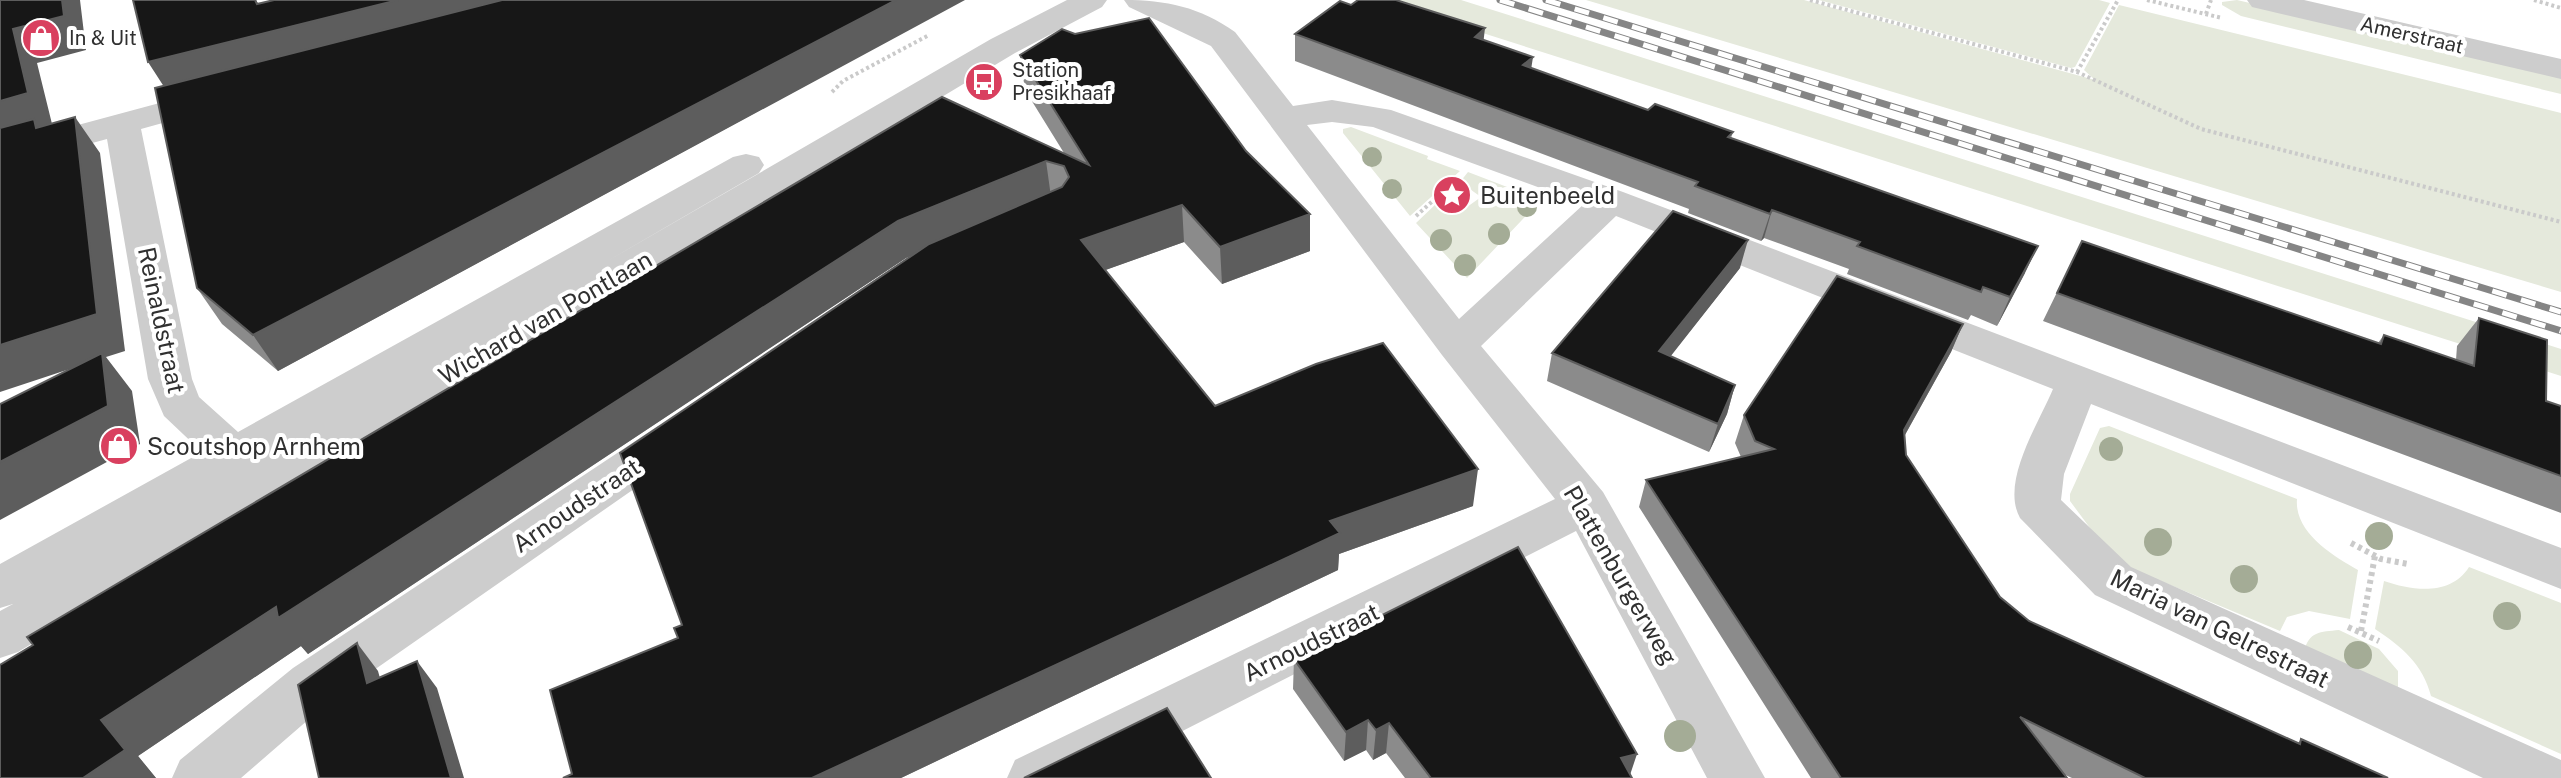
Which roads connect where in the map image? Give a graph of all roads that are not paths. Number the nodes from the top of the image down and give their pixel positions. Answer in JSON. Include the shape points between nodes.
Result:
{"nodes":[{"id":1,"x":1045,"y":0,"type":"edge"},
{"id":2,"x":1091,"y":0,"type":"edge"},
{"id":3,"x":1140,"y":0,"type":"edge"},
{"id":4,"x":2263,"y":0,"type":"edge"},
{"id":5,"x":2561,"y":69,"type":"edge"},
{"id":6,"x":251,"y":88,"type":"edge"},
{"id":7,"x":1283,"y":118,"type":"junction"},
{"id":8,"x":122,"y":123,"type":"junction"},
{"id":9,"x":0,"y":157,"type":"edge"},
{"id":10,"x":1610,"y":200,"type":"junction"},
{"id":11,"x":1457,"y":345,"type":"junction"},
{"id":12,"x":2078,"y":381,"type":"junction"},
{"id":13,"x":714,"y":411,"type":"edge"},
{"id":14,"x":250,"y":468,"type":"junction"},
{"id":15,"x":1586,"y":505,"type":"junction"},
{"id":16,"x":2561,"y":569,"type":"edge"},
{"id":17,"x":0,"y":588,"type":"edge"},
{"id":18,"x":0,"y":637,"type":"edge"},
{"id":19,"x":200,"y":778,"type":"edge"},
{"id":20,"x":1035,"y":778,"type":"edge"},
{"id":21,"x":1737,"y":778,"type":"edge"},
{"id":22,"x":2541,"y":778,"type":"edge"}],
"edges":[{"from":1,"to":14,"type":"street","name":"Wichard van Pontlaan","via":[[870,105],[765,154]]},
{"from":2,"to":14,"type":"street","name":"Wichard van Pontlaan"},
{"from":3,"to":7,"type":"street","name":"Plattenburgerweg","via":[[1223,39]]},
{"from":4,"to":5,"type":"street","name":"Amerstraat"},
{"from":6,"to":8,"type":"street"},
{"from":7,"to":10,"type":"street","via":[[1332,111],[1379,117]]},
{"from":7,"to":11,"type":"street","name":"Plattenburgerweg"},
{"from":8,"to":9,"type":"street"},
{"from":8,"to":14,"type":"street","name":"Reinaldstraat","via":[[170,379],[180,405]]},
{"from":10,"to":11,"type":"street"},
{"from":10,"to":12,"type":"street"},
{"from":11,"to":15,"type":"street","name":"Plattenburgerweg"},
{"from":12,"to":16,"type":"street"},
{"from":12,"to":22,"type":"street","name":"Maria van Gelrestraat","via":[[2041,474],[2037,505],[2113,581]]},
{"from":13,"to":19,"type":"street","name":"Arnoudstraat","via":[[312,684]]},
{"from":14,"to":17,"type":"street","name":"Wichard van Pontlaan"},
{"from":14,"to":18,"type":"street","name":"Wichard van Pontlaan"},
{"from":15,"to":20,"type":"street","name":"Arnoudstraat"},
{"from":15,"to":21,"type":"street","name":"Plattenburgerweg"}]}
